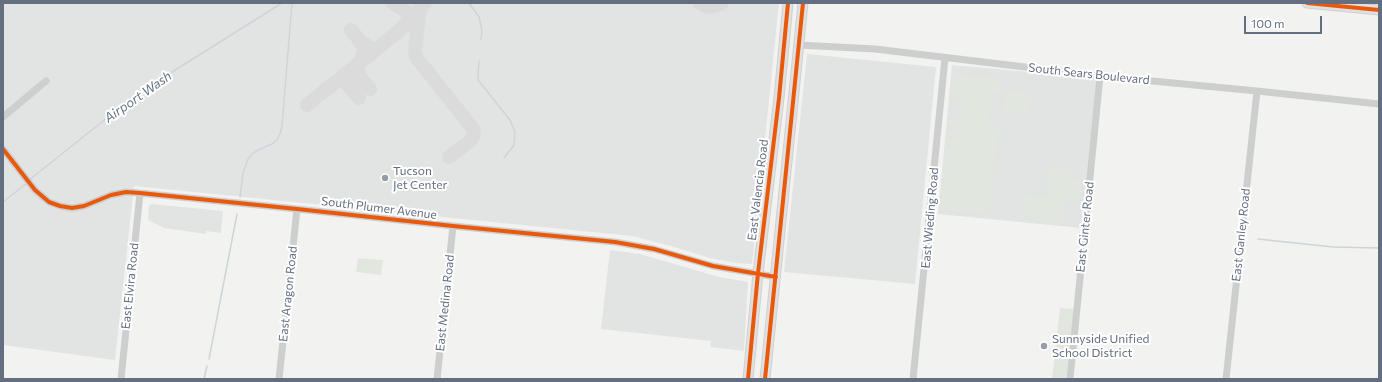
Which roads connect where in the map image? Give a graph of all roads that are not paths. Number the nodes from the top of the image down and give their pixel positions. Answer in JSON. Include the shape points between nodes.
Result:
{"nodes":[{"id":1,"x":788,"y":3,"type":"edge"},
{"id":2,"x":803,"y":3,"type":"edge"},
{"id":3,"x":1307,"y":3,"type":"edge"},
{"id":4,"x":1379,"y":10,"type":"edge"},
{"id":5,"x":799,"y":45,"type":"junction"},
{"id":6,"x":945,"y":58,"type":"junction"},
{"id":7,"x":1100,"y":76,"type":"junction"},
{"id":8,"x":46,"y":81,"type":"dead end"},
{"id":9,"x":1257,"y":91,"type":"junction"},
{"id":10,"x":1379,"y":104,"type":"edge"},
{"id":11,"x":3,"y":117,"type":"edge"},
{"id":12,"x":3,"y":149,"type":"edge"},
{"id":13,"x":140,"y":193,"type":"junction"},
{"id":14,"x":297,"y":209,"type":"junction"},
{"id":15,"x":453,"y":226,"type":"junction"},
{"id":16,"x":758,"y":273,"type":"junction"},
{"id":17,"x":776,"y":277,"type":"junction"},
{"id":18,"x":121,"y":379,"type":"edge"},
{"id":19,"x":280,"y":379,"type":"edge"},
{"id":20,"x":437,"y":379,"type":"edge"},
{"id":21,"x":748,"y":379,"type":"edge"},
{"id":22,"x":765,"y":379,"type":"edge"},
{"id":23,"x":913,"y":379,"type":"edge"},
{"id":24,"x":1070,"y":379,"type":"edge"},
{"id":25,"x":1226,"y":379,"type":"edge"}],
"edges":[{"from":1,"to":16,"type":"main road","name":"East Valencia Road"},
{"from":2,"to":5,"type":"main road","name":"East Valencia Road"},
{"from":3,"to":4,"type":"main road"},
{"from":5,"to":6,"type":"street","name":"South Sears Boulevard","via":[[875,49]]},
{"from":5,"to":17,"type":"main road","name":"East Valencia Road"},
{"from":6,"to":7,"type":"street","name":"South Sears Boulevard"},
{"from":6,"to":23,"type":"street","name":"East Wieding Road"},
{"from":7,"to":9,"type":"street","name":"South Sears Boulevard"},
{"from":7,"to":24,"type":"street","name":"East Ginter Road"},
{"from":8,"to":11,"type":"street"},
{"from":9,"to":10,"type":"street","name":"South Sears Boulevard"},
{"from":9,"to":25,"type":"street","name":"East Ganley Road"},
{"from":12,"to":13,"type":"street","name":"South Plumer Avenue","via":[[35,190],[49,202],[60,206],[72,208],[111,195]]},
{"from":13,"to":14,"type":"street","name":"South Plumer Avenue"},
{"from":13,"to":18,"type":"street","name":"East Elvira Road"},
{"from":14,"to":15,"type":"street","name":"South Plumer Avenue"},
{"from":14,"to":19,"type":"street","name":"East Aragon Road"},
{"from":15,"to":16,"type":"street","name":"South Plumer Avenue","via":[[615,242],[654,249],[713,266]]},
{"from":15,"to":20,"type":"street","name":"East Medina Road"},
{"from":16,"to":17,"type":"street","name":"South Plumer Avenue"},
{"from":16,"to":21,"type":"main road","name":"East Valencia Road"},
{"from":17,"to":22,"type":"main road","name":"East Valencia Road"}]}
